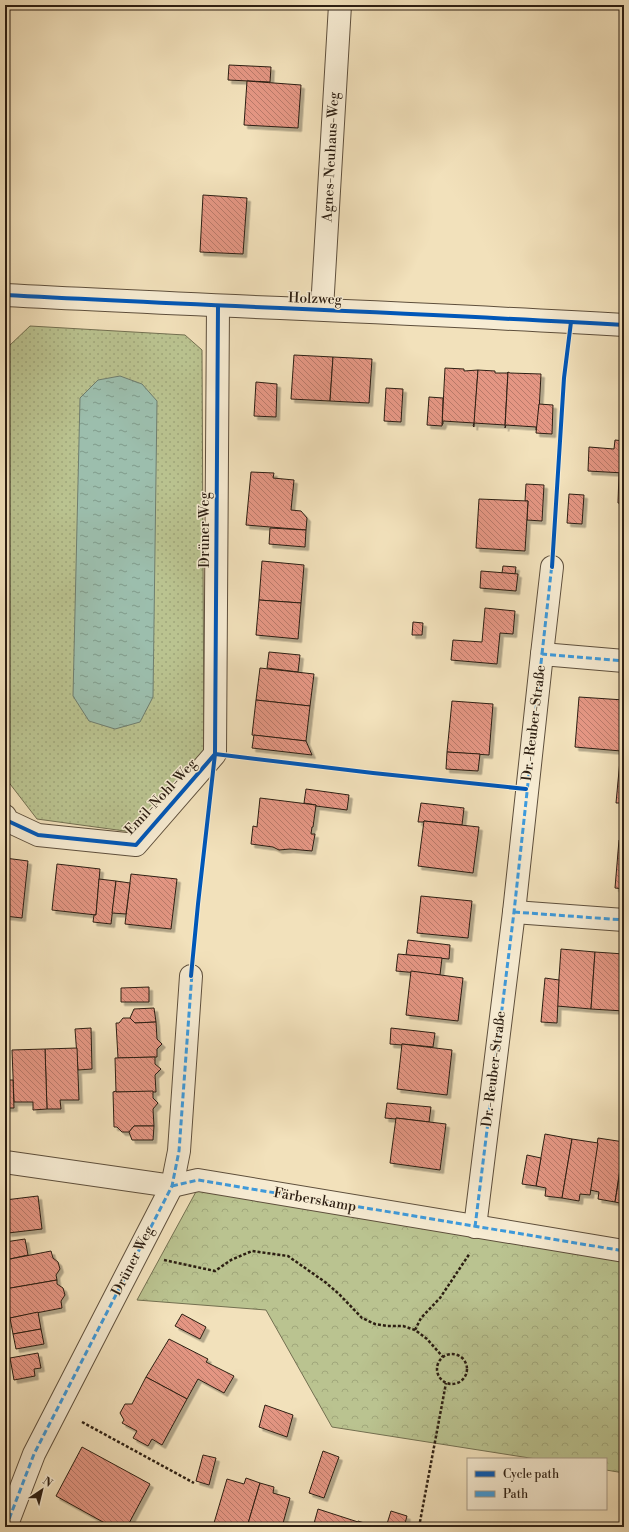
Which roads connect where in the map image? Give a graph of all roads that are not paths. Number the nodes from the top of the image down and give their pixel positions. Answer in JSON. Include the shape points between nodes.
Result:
{"nodes":[{"id":1,"x":340,"y":5,"type":"edge"},
{"id":2,"x":5,"y":295,"type":"edge"},
{"id":3,"x":218,"y":306,"type":"junction"},
{"id":4,"x":322,"y":309,"type":"junction"},
{"id":5,"x":624,"y":326,"type":"edge"},
{"id":6,"x":552,"y":567,"type":"dead end"},
{"id":7,"x":542,"y":654,"type":"junction"},
{"id":8,"x":624,"y":661,"type":"edge"},
{"id":9,"x":215,"y":754,"type":"joint"},
{"id":10,"x":5,"y":816,"type":"edge"},
{"id":11,"x":514,"y":912,"type":"junction"},
{"id":12,"x":624,"y":920,"type":"edge"},
{"id":13,"x":191,"y":976,"type":"dead end"},
{"id":14,"x":5,"y":1162,"type":"edge"},
{"id":15,"x":172,"y":1186,"type":"junction"},
{"id":16,"x":475,"y":1227,"type":"junction"},
{"id":17,"x":624,"y":1251,"type":"edge"},
{"id":18,"x":6,"y":1527,"type":"edge"}],
"edges":[{"from":1,"to":4,"type":"street","name":"Agnes-Neuhaus-Weg"},
{"from":2,"to":3,"type":"street","name":"Holzweg"},
{"from":3,"to":4,"type":"street","name":"Holzweg"},
{"from":3,"to":9,"type":"street","name":"Drüner Weg"},
{"from":4,"to":5,"type":"street","name":"Holzweg"},
{"from":6,"to":7,"type":"street","name":"Dr.-Reuber-Straße"},
{"from":7,"to":8,"type":"street","name":"Dr.-Reuber-Straße"},
{"from":7,"to":11,"type":"street","name":"Dr.-Reuber-Straße"},
{"from":9,"to":10,"type":"street","name":"Emil-Nohl-Weg","via":[[136,845],[38,835],[8,821]]},
{"from":11,"to":12,"type":"street"},
{"from":11,"to":16,"type":"street","name":"Dr.-Reuber-Straße"},
{"from":13,"to":15,"type":"street","name":"Drüner Weg","via":[[179,1151]]},
{"from":14,"to":15,"type":"street","name":"Färberskamp"},
{"from":15,"to":16,"type":"street","name":"Färberskamp","via":[[198,1180]]},
{"from":15,"to":18,"type":"street","name":"Drüner Weg","via":[[34,1454]]},
{"from":16,"to":17,"type":"street","name":"Färberskamp"}]}
